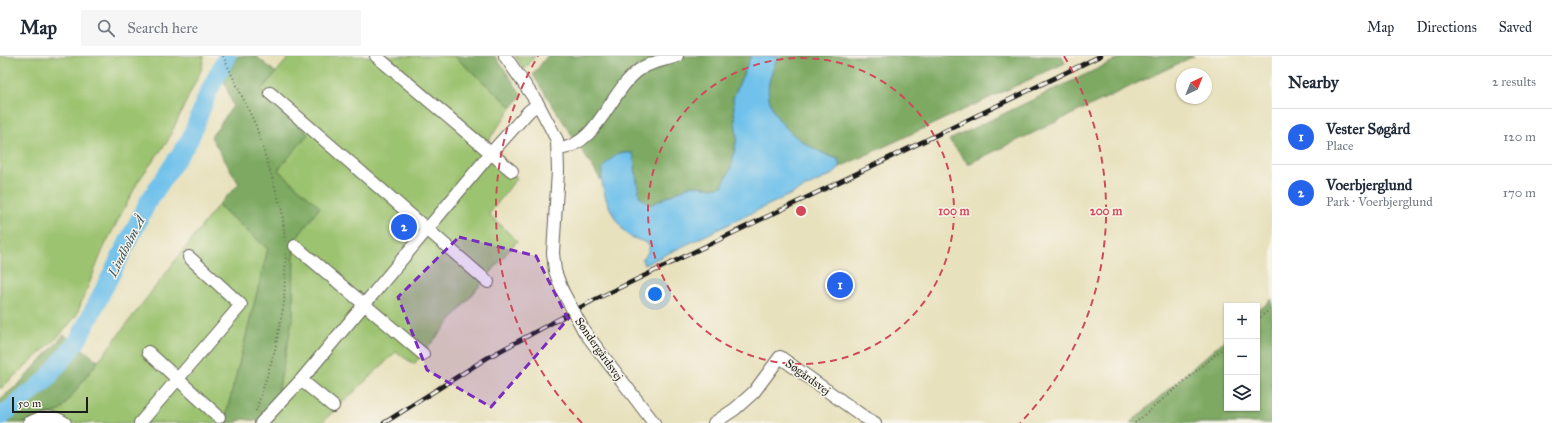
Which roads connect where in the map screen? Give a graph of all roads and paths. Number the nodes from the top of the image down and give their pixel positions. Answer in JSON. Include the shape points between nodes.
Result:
{"nodes":[{"id":1,"x":223,"y":56,"type":"edge"},
{"id":2,"x":376,"y":56,"type":"edge"},
{"id":3,"x":505,"y":56,"type":"edge"},
{"id":4,"x":677,"y":56,"type":"edge"},
{"id":5,"x":270,"y":93,"type":"dead end"},
{"id":6,"x":538,"y":104,"type":"junction"},
{"id":7,"x":559,"y":149,"type":"junction"},
{"id":8,"x":491,"y":154,"type":"junction"},
{"id":9,"x":512,"y":171,"type":"dead end"},
{"id":10,"x":427,"y":230,"type":"junction"},
{"id":11,"x":289,"y":247,"type":"junction"},
{"id":12,"x":189,"y":257,"type":"dead end"},
{"id":13,"x":488,"y":282,"type":"dead end"},
{"id":14,"x":364,"y":304,"type":"junction"},
{"id":15,"x":1272,"y":307,"type":"edge"},
{"id":16,"x":1260,"y":317,"type":"edge"},
{"id":17,"x":1224,"y":348,"type":"edge"},
{"id":18,"x":148,"y":352,"type":"dead end"},
{"id":19,"x":423,"y":354,"type":"dead end"},
{"id":20,"x":177,"y":379,"type":"junction"},
{"id":21,"x":301,"y":380,"type":"junction"},
{"id":22,"x":332,"y":406,"type":"dead end"},
{"id":23,"x":219,"y":417,"type":"dead end"},
{"id":24,"x":257,"y":420,"type":"edge"},
{"id":25,"x":860,"y":420,"type":"edge"},
{"id":26,"x":29,"y":423,"type":"edge"},
{"id":27,"x":65,"y":423,"type":"edge"},
{"id":28,"x":140,"y":423,"type":"edge"},
{"id":29,"x":654,"y":423,"type":"edge"},
{"id":30,"x":714,"y":423,"type":"edge"},
{"id":31,"x":875,"y":423,"type":"edge"},
{"id":32,"x":1135,"y":423,"type":"edge"}],
"edges":[{"from":1,"to":11,"type":"path","via":[[256,126],[282,210]]},
{"from":2,"to":8,"type":"street"},
{"from":3,"to":6,"type":"street","name":"Søndergårdsvej"},
{"from":4,"to":7,"type":"street","via":[[642,68],[626,83],[580,142]]},
{"from":5,"to":10,"type":"street"},
{"from":6,"to":7,"type":"street","name":"Søndergårdsvej","via":[[552,128]]},
{"from":6,"to":8,"type":"street"},
{"from":7,"to":29,"type":"street","name":"Søndergårdsvej","bridge":true,"via":[[555,271],[584,331]]},
{"from":8,"to":9,"type":"street"},
{"from":8,"to":10,"type":"street"},
{"from":10,"to":13,"type":"street"},
{"from":10,"to":14,"type":"street"},
{"from":11,"to":14,"type":"street"},
{"from":11,"to":24,"type":"path","via":[[284,303]]},
{"from":12,"to":20,"type":"street","via":[[241,305]]},
{"from":14,"to":19,"type":"street"},
{"from":14,"to":21,"type":"street"},
{"from":15,"to":16,"type":"path"},
{"from":17,"to":32,"type":"path"},
{"from":18,"to":20,"type":"street"},
{"from":20,"to":23,"type":"street"},
{"from":20,"to":28,"type":"street"},
{"from":21,"to":22,"type":"street"},
{"from":21,"to":24,"type":"street"},
{"from":25,"to":30,"type":"street","name":"Søgårdsvej","via":[[780,357],[754,392],[736,409]]},
{"from":25,"to":31,"type":"street","name":"Søgårdsvej"},
{"from":26,"to":27,"type":"street","via":[[51,416]]}]}
